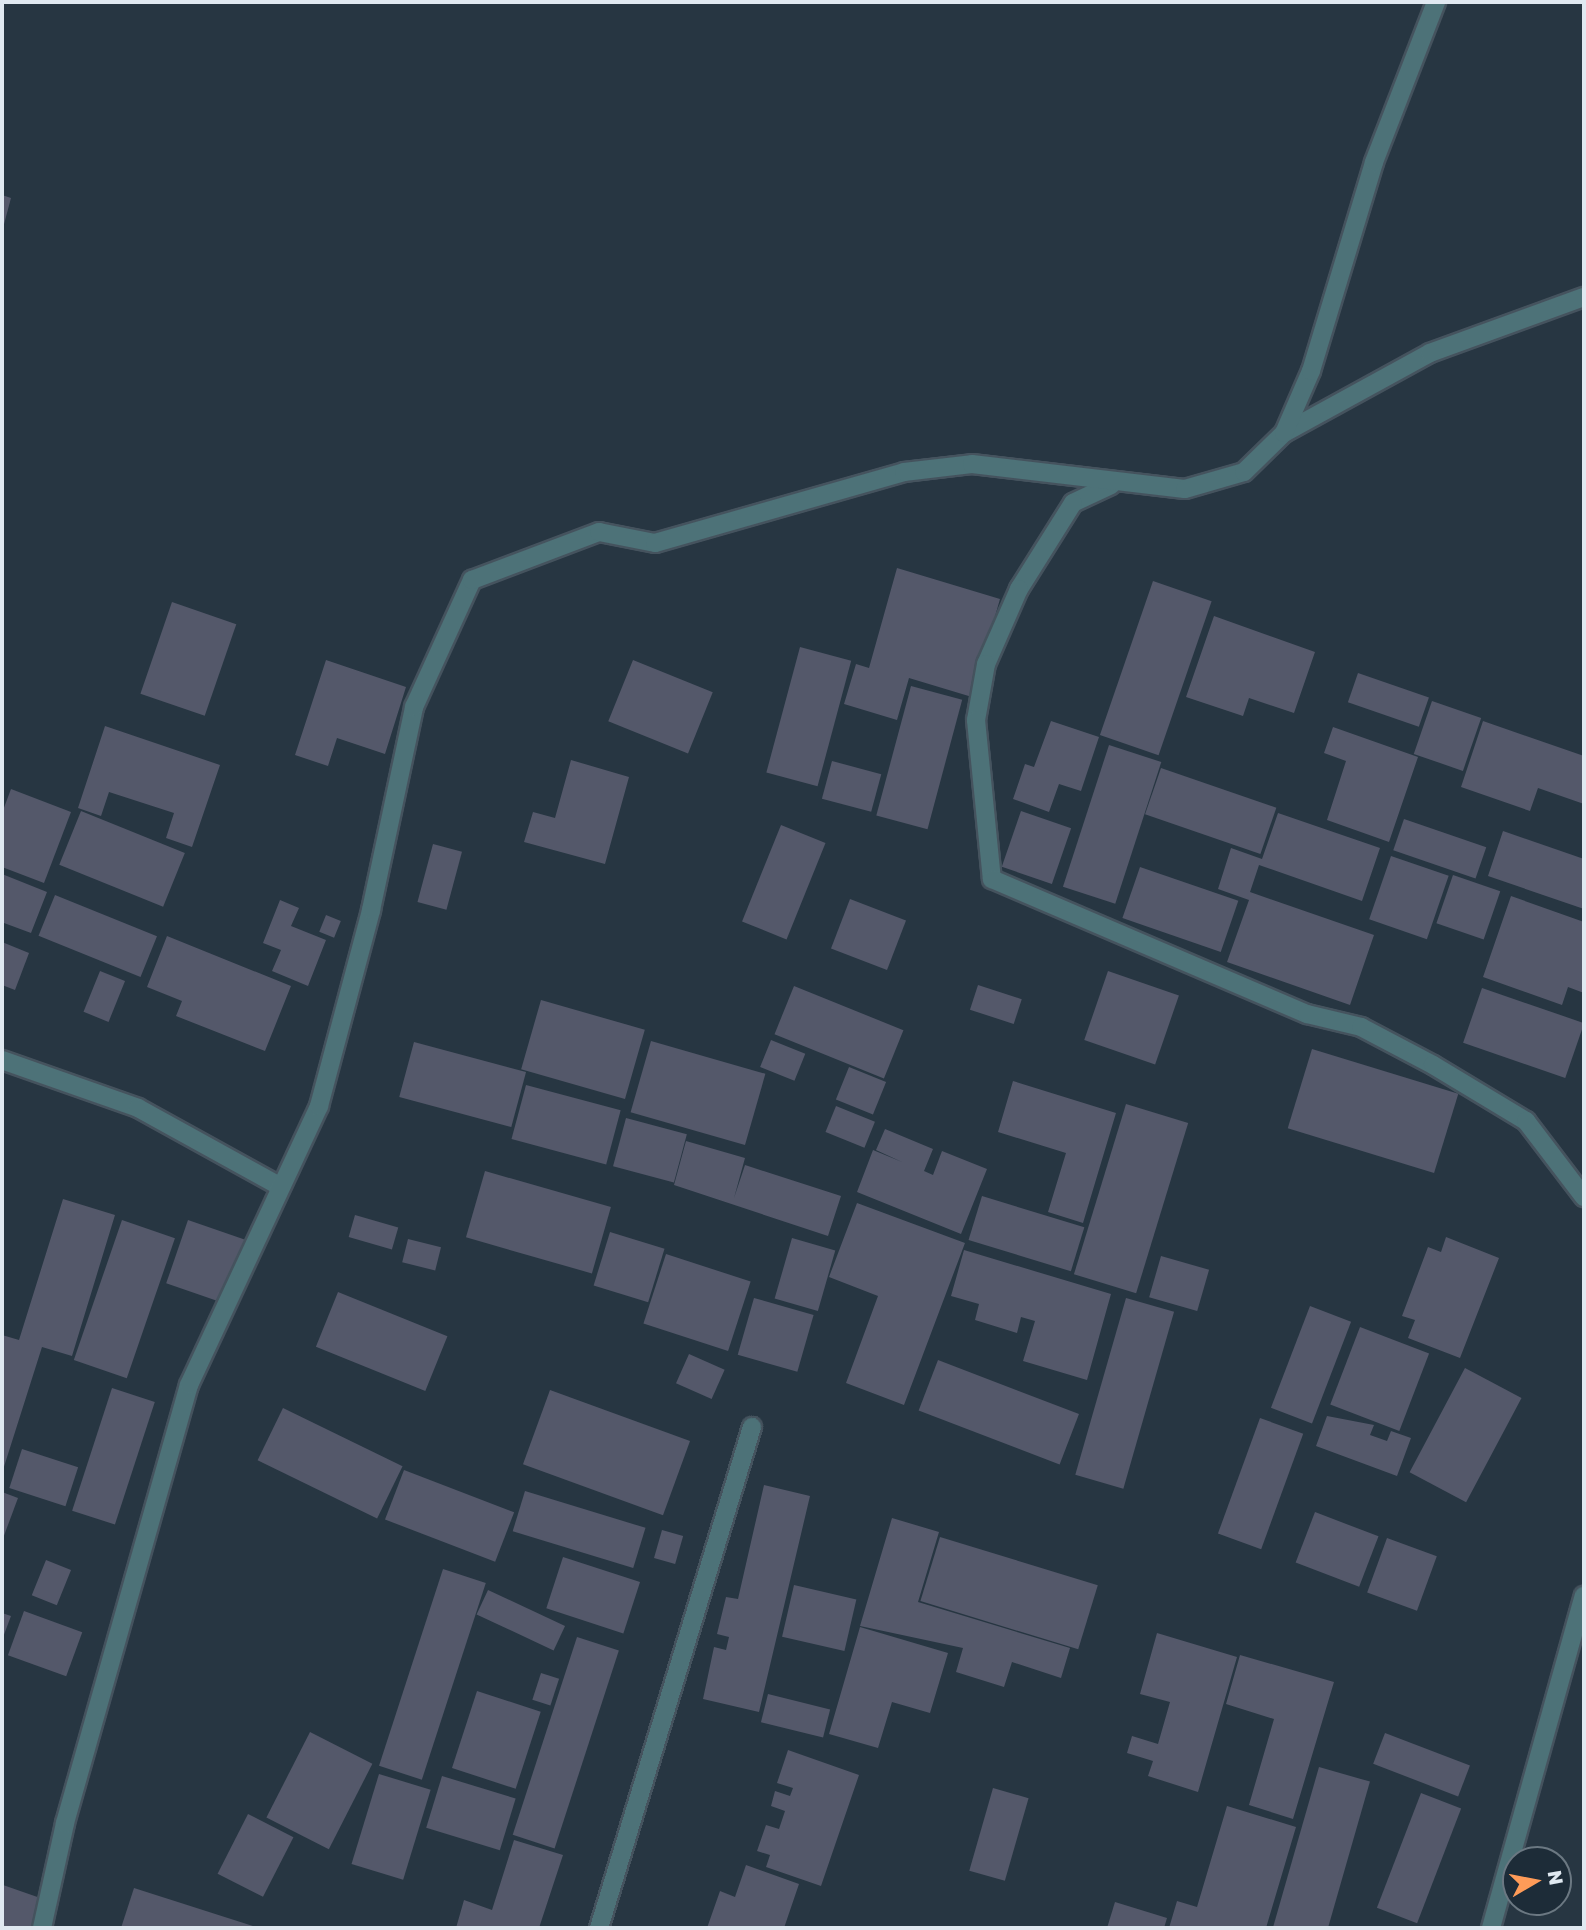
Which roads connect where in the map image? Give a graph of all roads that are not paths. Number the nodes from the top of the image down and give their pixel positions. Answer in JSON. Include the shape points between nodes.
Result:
{"nodes":[{"id":1,"x":1436,"y":2,"type":"edge"},
{"id":2,"x":1584,"y":297,"type":"edge"},
{"id":3,"x":1284,"y":433,"type":"junction"},
{"id":4,"x":1114,"y":484,"type":"junction"},
{"id":5,"x":2,"y":1060,"type":"edge"},
{"id":6,"x":281,"y":1187,"type":"junction"},
{"id":7,"x":1584,"y":1197,"type":"edge"},
{"id":8,"x":752,"y":1427,"type":"dead end"},
{"id":9,"x":1584,"y":1596,"type":"edge"},
{"id":10,"x":42,"y":1928,"type":"edge"},
{"id":11,"x":599,"y":1928,"type":"edge"},
{"id":12,"x":1491,"y":1928,"type":"edge"}],
"edges":[{"from":1,"to":3,"type":"street","via":[[1374,162],[1311,371]]},
{"from":2,"to":3,"type":"street","via":[[1430,353]]},
{"from":3,"to":4,"type":"street","via":[[1244,471],[1185,489]]},
{"from":4,"to":6,"type":"street","via":[[972,464],[904,472],[655,543],[599,532],[472,580],[414,707],[371,911],[319,1106]]},
{"from":4,"to":7,"type":"street","via":[[1073,503],[1019,589],[986,664],[976,720],[992,879],[1307,1014],[1361,1027],[1433,1065],[1525,1121]]},
{"from":5,"to":6,"type":"street","via":[[138,1108]]},
{"from":6,"to":10,"type":"street","via":[[189,1385],[65,1823]]},
{"from":8,"to":11,"type":"street"},
{"from":9,"to":12,"type":"street"}]}
